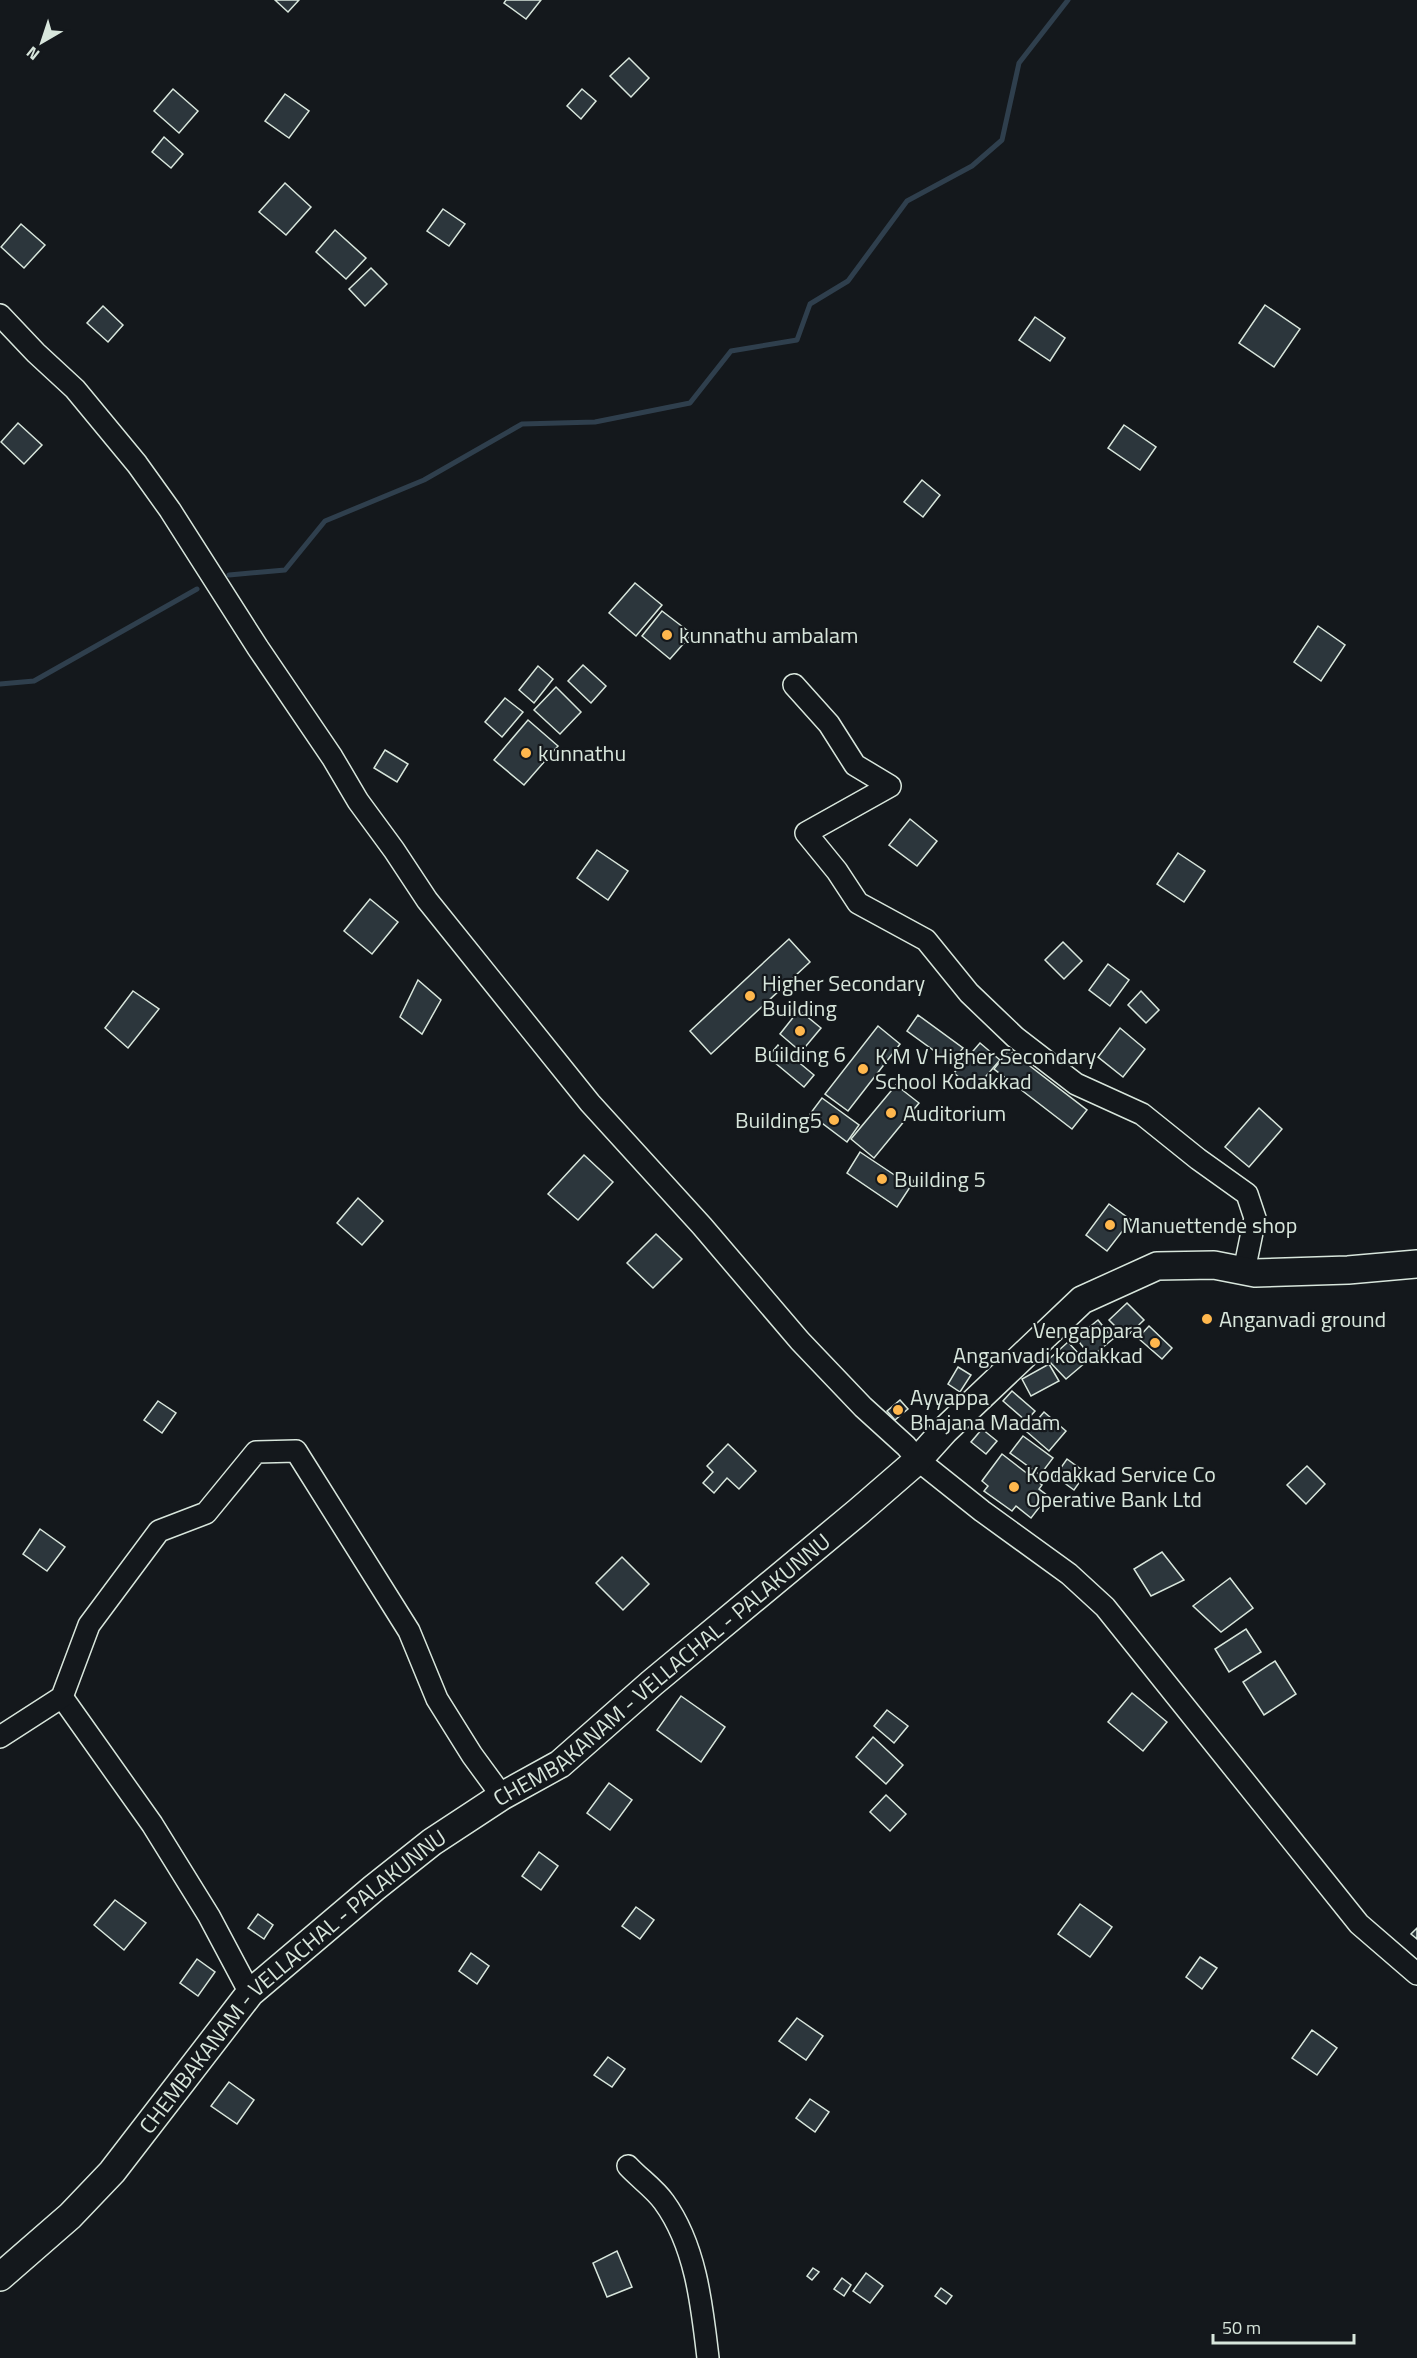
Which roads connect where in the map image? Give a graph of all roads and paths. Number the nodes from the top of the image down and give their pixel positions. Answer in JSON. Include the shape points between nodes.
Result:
{"nodes":[{"id":1,"x":0,"y":315,"type":"edge"},
{"id":2,"x":794,"y":685,"type":"dead end"},
{"id":3,"x":1417,"y":1264,"type":"edge"},
{"id":4,"x":1244,"y":1271,"type":"junction"},
{"id":5,"x":918,"y":1460,"type":"junction"},
{"id":6,"x":62,"y":1697,"type":"junction"},
{"id":7,"x":0,"y":1737,"type":"edge"},
{"id":8,"x":502,"y":1796,"type":"junction"},
{"id":9,"x":1417,"y":1974,"type":"edge"},
{"id":10,"x":250,"y":1993,"type":"junction"},
{"id":11,"x":628,"y":2166,"type":"dead end"},
{"id":12,"x":0,"y":2277,"type":"edge"},
{"id":13,"x":708,"y":2358,"type":"edge"}],
"edges":[{"from":1,"to":5,"type":"street","via":[[75,389],[137,464],[332,757],[357,801],[427,900],[566,1075],[800,1341]]},
{"from":2,"to":4,"type":"street","via":[[829,724],[855,765],[890,786],[806,833],[858,903],[926,940],[969,993],[1015,1037],[1076,1084],[1142,1114],[1247,1194],[1255,1218]]},
{"from":3,"to":4,"type":"main road","name":"CHEMBAKANAM - VELLACHAL - PALAKUNNU","via":[[1336,1271]]},
{"from":4,"to":5,"type":"main road","name":"CHEMBAKANAM - VELLACHAL - PALAKUNNU","via":[[1214,1265],[1157,1266],[1082,1300]]},
{"from":5,"to":8,"type":"main road","name":"CHEMBAKANAM - VELLACHAL - PALAKUNNU","via":[[560,1764]]},
{"from":5,"to":9,"type":"street","via":[[1069,1574],[1105,1607],[1359,1924]]},
{"from":6,"to":7,"type":"street"},
{"from":6,"to":8,"type":"street","via":[[89,1625],[159,1531],[206,1514],[256,1452],[296,1451],[409,1631],[437,1699]]},
{"from":6,"to":10,"type":"street","via":[[152,1824],[209,1916]]},
{"from":8,"to":10,"type":"main road","name":"CHEMBAKANAM - VELLACHAL - PALAKUNNU","via":[[432,1842]]},
{"from":10,"to":12,"type":"main road","name":"CHEMBAKANAM - VELLACHAL - PALAKUNNU","via":[[112,2172],[70,2216]]},
{"from":11,"to":13,"type":"street","via":[[664,2202],[687,2247],[702,2303]]}]}
